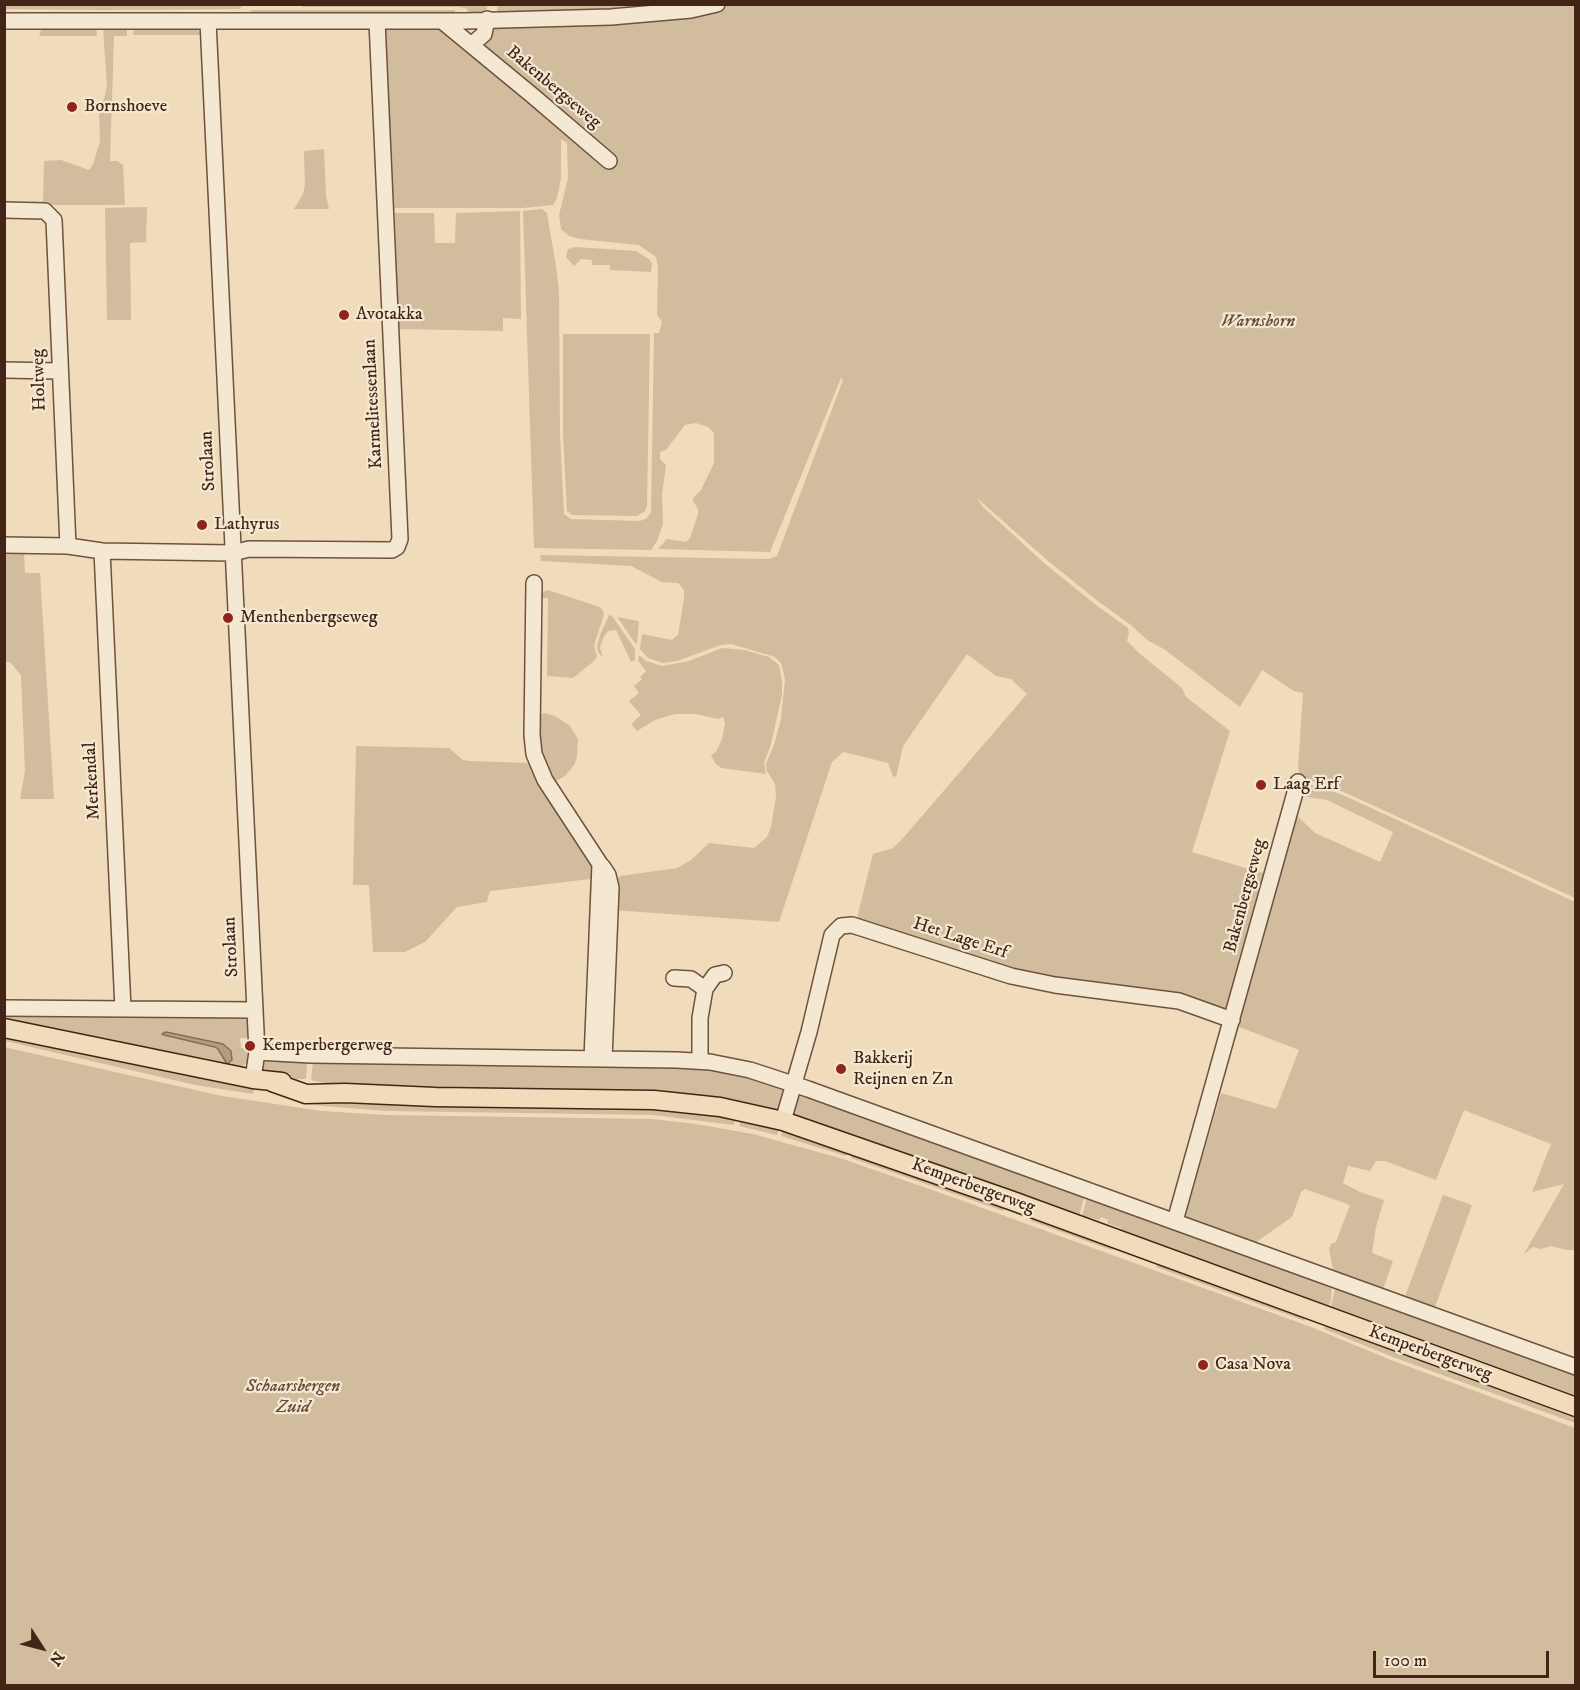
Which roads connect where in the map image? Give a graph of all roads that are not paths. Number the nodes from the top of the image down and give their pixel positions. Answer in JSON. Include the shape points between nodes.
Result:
{"nodes":[{"id":1,"x":717,"y":4,"type":"edge"},
{"id":2,"x":488,"y":20,"type":"junction"},
{"id":3,"x":4,"y":21,"type":"edge"},
{"id":4,"x":208,"y":21,"type":"junction"},
{"id":5,"x":377,"y":21,"type":"junction"},
{"id":6,"x":442,"y":21,"type":"junction"},
{"id":7,"x":471,"y":45,"type":"junction"},
{"id":8,"x":609,"y":161,"type":"dead end"},
{"id":9,"x":4,"y":210,"type":"edge"},
{"id":10,"x":4,"y":370,"type":"edge"},
{"id":11,"x":59,"y":371,"type":"junction"},
{"id":12,"x":4,"y":545,"type":"edge"},
{"id":13,"x":68,"y":546,"type":"junction"},
{"id":14,"x":102,"y":551,"type":"junction"},
{"id":15,"x":233,"y":553,"type":"junction"},
{"id":16,"x":534,"y":583,"type":"dead end"},
{"id":17,"x":1298,"y":782,"type":"dead end"},
{"id":18,"x":724,"y":974,"type":"dead end"},
{"id":19,"x":674,"y":978,"type":"dead end"},
{"id":20,"x":705,"y":989,"type":"junction"},
{"id":21,"x":4,"y":1008,"type":"edge"},
{"id":22,"x":123,"y":1009,"type":"junction"},
{"id":23,"x":255,"y":1010,"type":"junction"},
{"id":24,"x":1232,"y":1020,"type":"junction"},
{"id":25,"x":4,"y":1028,"type":"edge"},
{"id":26,"x":257,"y":1052,"type":"junction"},
{"id":27,"x":598,"y":1059,"type":"junction"},
{"id":28,"x":700,"y":1061,"type":"junction"},
{"id":29,"x":253,"y":1079,"type":"junction"},
{"id":30,"x":794,"y":1084,"type":"junction"},
{"id":31,"x":783,"y":1121,"type":"junction"},
{"id":32,"x":1175,"y":1221,"type":"junction"},
{"id":33,"x":1575,"y":1367,"type":"edge"},
{"id":34,"x":1575,"y":1407,"type":"edge"}],
"edges":[{"from":1,"to":2,"type":"street","name":"Bakenbergseweg","via":[[610,17]]},
{"from":2,"to":6,"type":"street","name":"Bakenbergseweg"},
{"from":2,"to":7,"type":"street","via":[[483,34]]},
{"from":3,"to":4,"type":"street","name":"Bakenbergseweg"},
{"from":4,"to":5,"type":"street","name":"Bakenbergseweg"},
{"from":4,"to":15,"type":"street","name":"Strolaan"},
{"from":5,"to":6,"type":"street","name":"Bakenbergseweg"},
{"from":5,"to":15,"type":"street","name":"Karmelitessenlaan","via":[[400,539],[392,550],[249,549]]},
{"from":6,"to":7,"type":"street","name":"Bakenbergseweg"},
{"from":7,"to":8,"type":"street","name":"Bakenbergseweg"},
{"from":9,"to":11,"type":"street","name":"Holtweg","via":[[45,211],[54,220]]},
{"from":10,"to":11,"type":"street"},
{"from":11,"to":13,"type":"street","name":"Holtweg"},
{"from":12,"to":13,"type":"street"},
{"from":13,"to":14,"type":"street"},
{"from":14,"to":15,"type":"street"},
{"from":14,"to":22,"type":"street","name":"Merkendal"},
{"from":15,"to":23,"type":"street","name":"Strolaan"},
{"from":16,"to":27,"type":"street","via":[[534,754],[545,780],[603,871]]},
{"from":17,"to":24,"type":"street","name":"Bakenbergseweg"},
{"from":18,"to":20,"type":"street","via":[[715,975]]},
{"from":19,"to":20,"type":"street","via":[[691,979]]},
{"from":20,"to":28,"type":"street"},
{"from":21,"to":22,"type":"street"},
{"from":22,"to":23,"type":"street"},
{"from":23,"to":26,"type":"street","name":"Strolaan"},
{"from":24,"to":30,"type":"street","name":"Het Lage Erf","via":[[1179,1001],[1011,976],[846,925],[832,935]]},
{"from":24,"to":32,"type":"street"},
{"from":25,"to":29,"type":"main road","name":"Kemperbergerweg"},
{"from":26,"to":27,"type":"street","name":"Kemperbergerweg"},
{"from":26,"to":29,"type":"street","name":"Strolaan"},
{"from":27,"to":28,"type":"street","name":"Kemperbergerweg"},
{"from":28,"to":30,"type":"street","name":"Kemperbergerweg","via":[[750,1070]]},
{"from":29,"to":31,"type":"main road","name":"Kemperbergerweg","via":[[306,1094],[645,1099],[720,1107]]},
{"from":30,"to":31,"type":"street"},
{"from":30,"to":32,"type":"street","name":"Kemperbergerweg"},
{"from":31,"to":34,"type":"main road","name":"Kemperbergerweg"},
{"from":32,"to":33,"type":"street","name":"Kemperbergerweg"}]}
